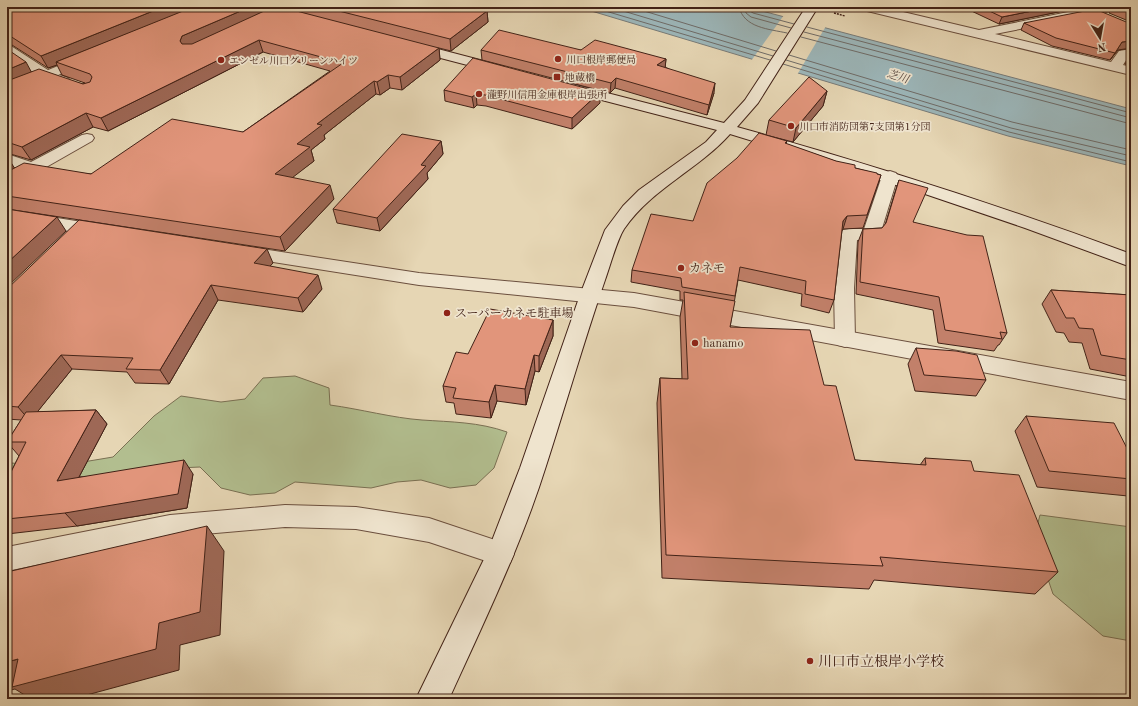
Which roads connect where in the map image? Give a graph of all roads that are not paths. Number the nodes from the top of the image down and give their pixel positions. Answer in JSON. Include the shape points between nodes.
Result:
{"nodes":[{"id":1,"x":261,"y":7,"type":"edge"},
{"id":2,"x":812,"y":7,"type":"edge"},
{"id":3,"x":867,"y":7,"type":"edge"},
{"id":4,"x":1079,"y":7,"type":"edge"},
{"id":5,"x":1092,"y":11,"type":"junction"},
{"id":6,"x":279,"y":12,"type":"junction"},
{"id":7,"x":1111,"y":13,"type":"edge"},
{"id":8,"x":309,"y":20,"type":"edge"},
{"id":9,"x":259,"y":21,"type":"edge"},
{"id":10,"x":980,"y":35,"type":"junction"},
{"id":11,"x":400,"y":43,"type":"edge"},
{"id":12,"x":7,"y":49,"type":"edge"},
{"id":13,"x":1131,"y":53,"type":"edge"},
{"id":14,"x":96,"y":54,"type":"edge"},
{"id":15,"x":1114,"y":67,"type":"junction"},
{"id":16,"x":1131,"y":71,"type":"edge"},
{"id":17,"x":513,"y":72,"type":"edge"},
{"id":18,"x":46,"y":75,"type":"junction"},
{"id":19,"x":558,"y":84,"type":"edge"},
{"id":20,"x":75,"y":86,"type":"edge"},
{"id":21,"x":7,"y":92,"type":"edge"},
{"id":22,"x":728,"y":129,"type":"junction"},
{"id":23,"x":87,"y":138,"type":"dead end"},
{"id":24,"x":7,"y":160,"type":"edge"},
{"id":25,"x":32,"y":168,"type":"junction"},
{"id":26,"x":890,"y":176,"type":"junction"},
{"id":27,"x":7,"y":184,"type":"edge"},
{"id":28,"x":14,"y":217,"type":"edge"},
{"id":29,"x":81,"y":228,"type":"junction"},
{"id":30,"x":7,"y":232,"type":"edge"},
{"id":31,"x":121,"y":234,"type":"edge"},
{"id":32,"x":64,"y":244,"type":"edge"},
{"id":33,"x":223,"y":249,"type":"edge"},
{"id":34,"x":1131,"y":261,"type":"edge"},
{"id":35,"x":590,"y":294,"type":"junction"},
{"id":36,"x":845,"y":340,"type":"junction"},
{"id":37,"x":1131,"y":391,"type":"edge"},
{"id":38,"x":501,"y":554,"type":"junction"},
{"id":39,"x":7,"y":559,"type":"edge"},
{"id":40,"x":432,"y":699,"type":"edge"}],
"edges":[{"from":1,"to":6,"type":"street"},
{"from":2,"to":22,"type":"street","via":[[751,103]]},
{"from":3,"to":10,"type":"street"},
{"from":4,"to":5,"type":"lane"},
{"from":5,"to":7,"type":"street"},
{"from":5,"to":10,"type":"street","via":[[984,32]]},
{"from":6,"to":8,"type":"street"},
{"from":6,"to":9,"type":"lane"},
{"from":10,"to":15,"type":"street"},
{"from":11,"to":17,"type":"street"},
{"from":12,"to":18,"type":"lane"},
{"from":13,"to":15,"type":"street","via":[[1124,54]]},
{"from":14,"to":18,"type":"street"},
{"from":15,"to":16,"type":"street"},
{"from":18,"to":20,"type":"lane"},
{"from":18,"to":21,"type":"street"},
{"from":19,"to":22,"type":"street"},
{"from":22,"to":26,"type":"street"},
{"from":22,"to":35,"type":"street","via":[[712,145],[645,194],[629,210],[614,230]]},
{"from":23,"to":25,"type":"lane"},
{"from":24,"to":25,"type":"lane"},
{"from":25,"to":27,"type":"lane"},
{"from":26,"to":34,"type":"street"},
{"from":26,"to":36,"type":"lane","via":[[871,235],[849,234],[844,288]]},
{"from":28,"to":29,"type":"street"},
{"from":28,"to":30,"type":"street"},
{"from":29,"to":31,"type":"street"},
{"from":29,"to":32,"type":"lane"},
{"from":33,"to":35,"type":"street","via":[[419,279]]},
{"from":35,"to":36,"type":"street"},
{"from":35,"to":38,"type":"street"},
{"from":36,"to":37,"type":"street"},
{"from":38,"to":39,"type":"lane","via":[[429,530],[356,518],[285,516],[170,526]]},
{"from":38,"to":40,"type":"street"}]}
